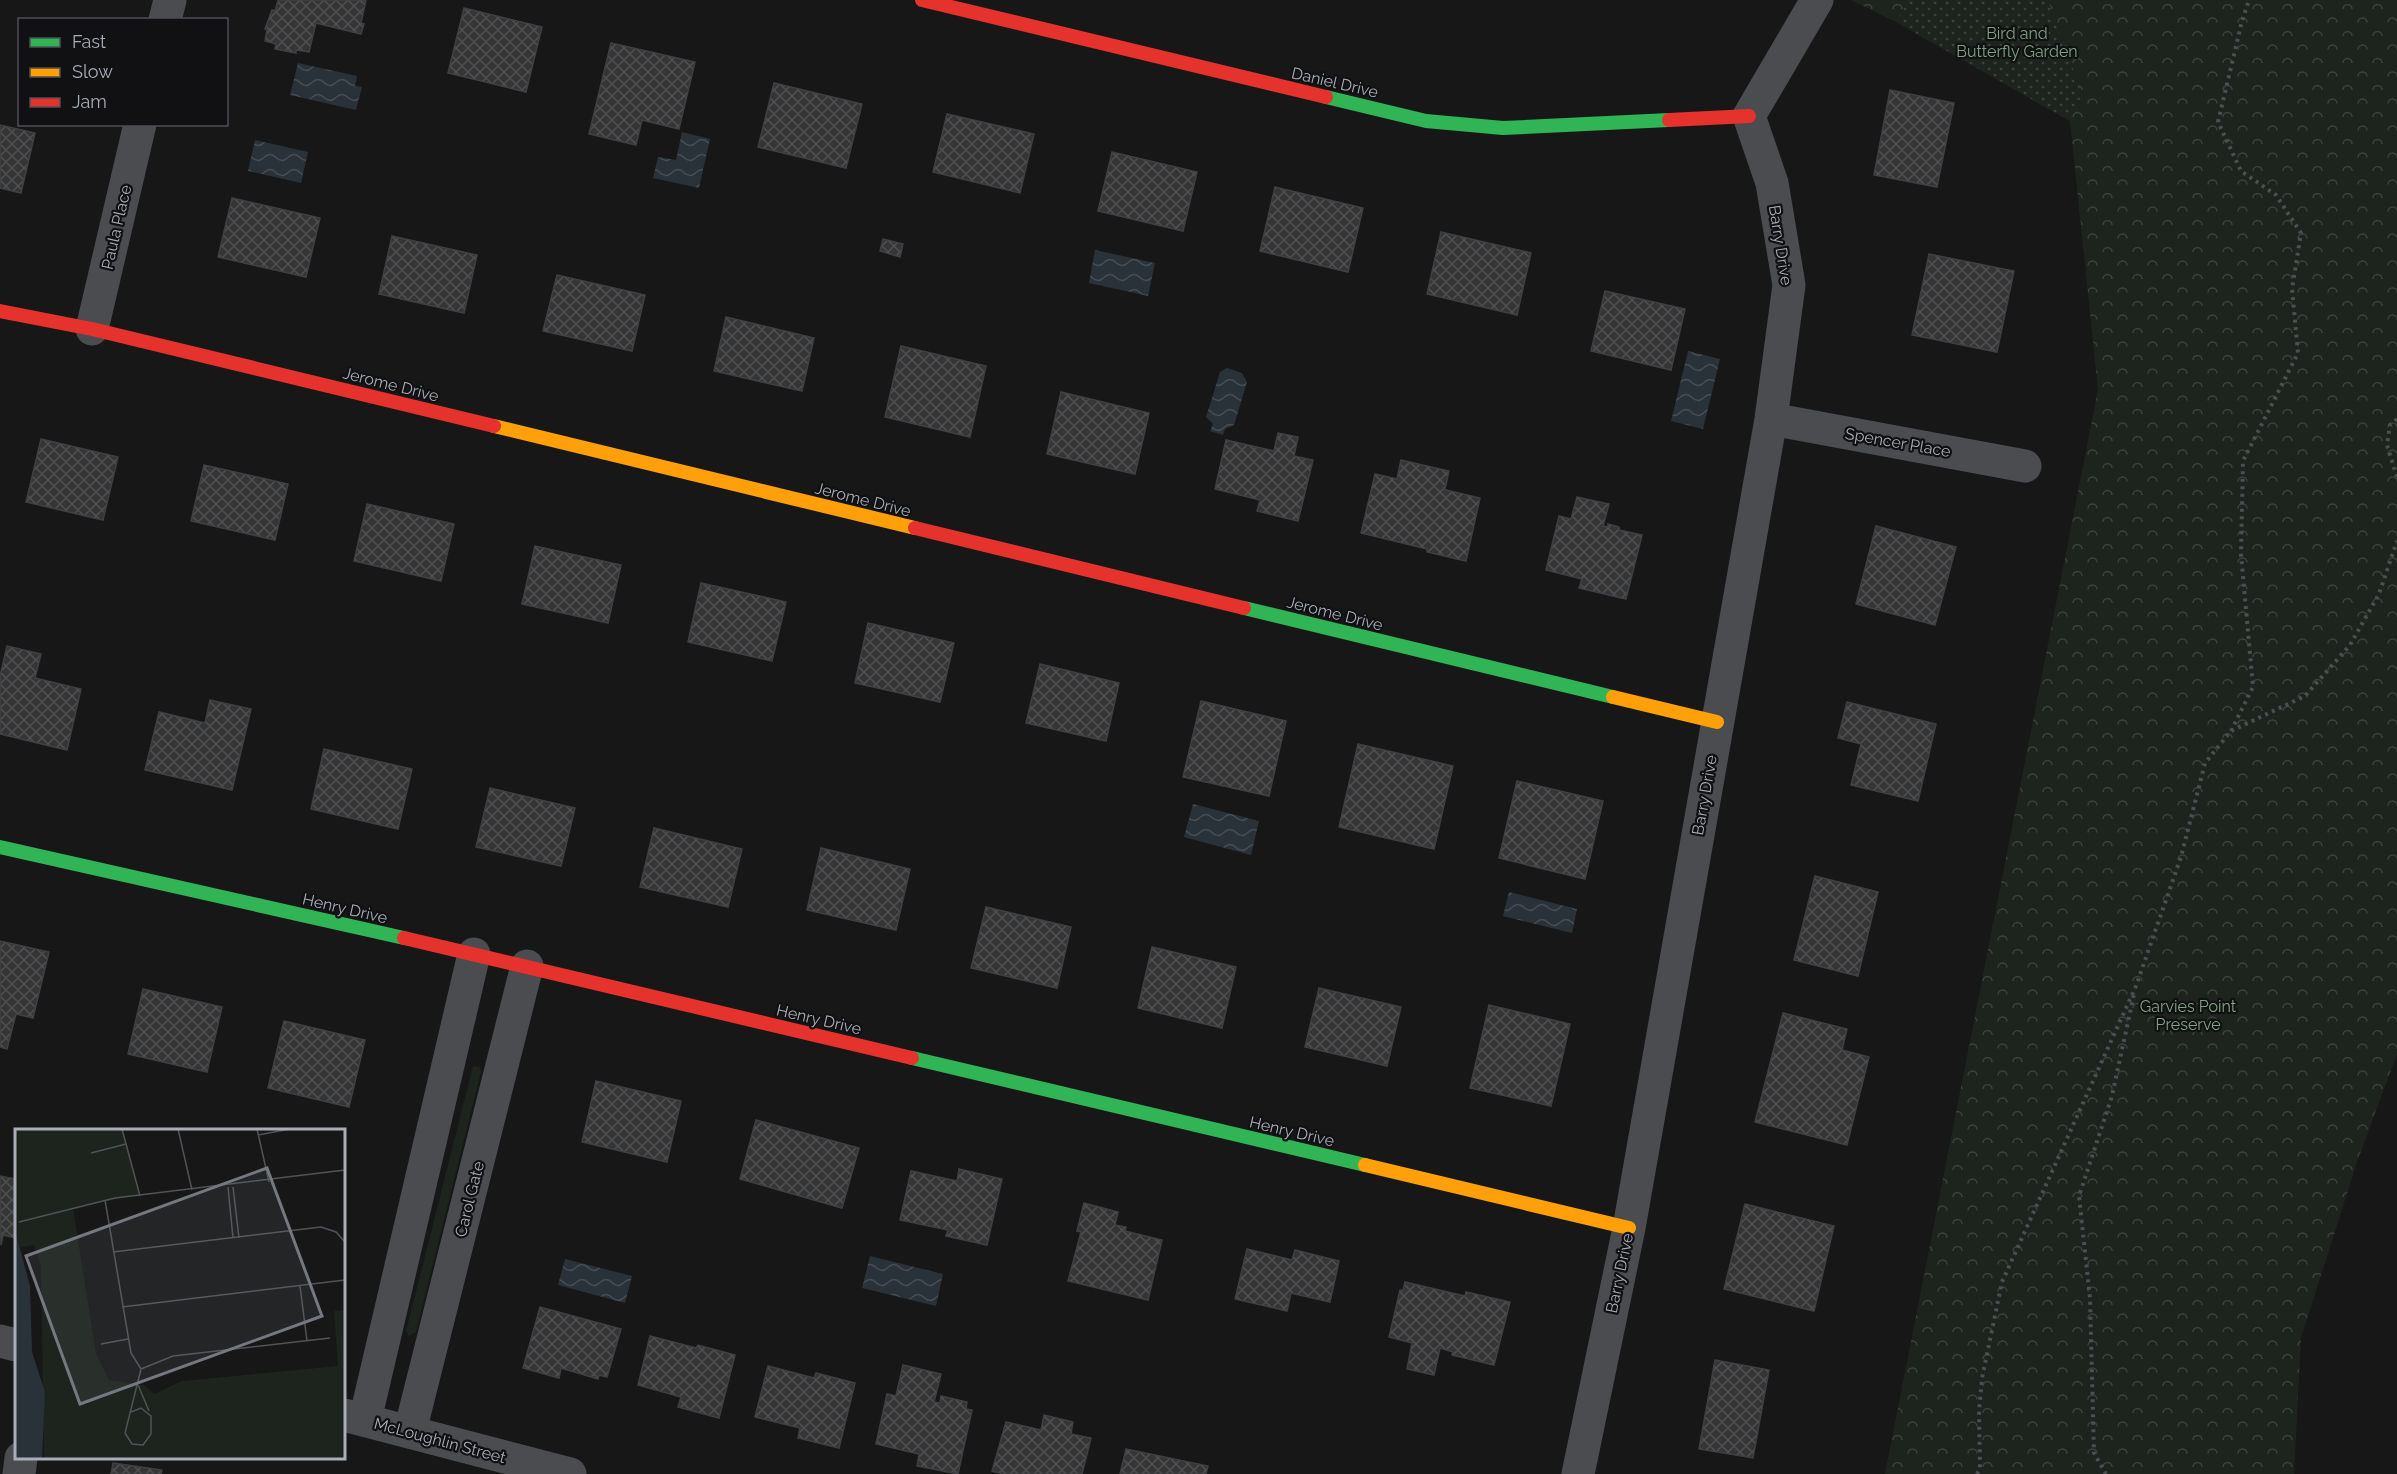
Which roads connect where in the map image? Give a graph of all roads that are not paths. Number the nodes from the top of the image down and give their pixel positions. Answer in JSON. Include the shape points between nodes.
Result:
{"nodes":[{"id":1,"x":170,"y":0,"type":"edge"},
{"id":2,"x":921,"y":0,"type":"edge"},
{"id":3,"x":1817,"y":0,"type":"edge"},
{"id":4,"x":166,"y":18,"type":"edge"},
{"id":5,"x":1749,"y":116,"type":"junction"},
{"id":6,"x":140,"y":126,"type":"edge"},
{"id":7,"x":0,"y":311,"type":"edge"},
{"id":8,"x":92,"y":329,"type":"junction"},
{"id":9,"x":1771,"y":419,"type":"junction"},
{"id":10,"x":2025,"y":466,"type":"dead end"},
{"id":11,"x":1717,"y":722,"type":"junction"},
{"id":12,"x":0,"y":847,"type":"edge"},
{"id":13,"x":474,"y":954,"type":"junction"},
{"id":14,"x":527,"y":966,"type":"junction"},
{"id":15,"x":1629,"y":1228,"type":"junction"},
{"id":16,"x":0,"y":1341,"type":"edge"},
{"id":17,"x":15,"y":1345,"type":"edge"},
{"id":18,"x":354,"y":1418,"type":"edge"},
{"id":19,"x":410,"y":1431,"type":"junction"},
{"id":20,"x":21,"y":1459,"type":"edge"},
{"id":21,"x":19,"y":1474,"type":"edge"},
{"id":22,"x":570,"y":1474,"type":"edge"},
{"id":23,"x":1578,"y":1474,"type":"edge"}],
"edges":[{"from":1,"to":4,"type":"street"},
{"from":2,"to":5,"type":"street","name":"Daniel Drive","via":[[1426,121],[1503,128]]},
{"from":3,"to":5,"type":"street"},
{"from":5,"to":9,"type":"street","name":"Barry Drive","via":[[1772,183],[1789,285]]},
{"from":6,"to":8,"type":"street","name":"Paula Place"},
{"from":7,"to":8,"type":"street","name":"Jerome Drive"},
{"from":8,"to":11,"type":"street","name":"Jerome Drive"},
{"from":9,"to":10,"type":"street","name":"Spencer Place"},
{"from":9,"to":11,"type":"street","name":"Barry Drive"},
{"from":11,"to":15,"type":"street","name":"Barry Drive"},
{"from":12,"to":13,"type":"street","name":"Henry Drive"},
{"from":13,"to":14,"type":"street","name":"Henry Drive"},
{"from":13,"to":18,"type":"street"},
{"from":14,"to":15,"type":"street","name":"Henry Drive"},
{"from":14,"to":19,"type":"street","name":"Carol Gate"},
{"from":15,"to":23,"type":"street","name":"Barry Drive"},
{"from":16,"to":17,"type":"street"},
{"from":18,"to":19,"type":"street","name":"McLoughlin Street"},
{"from":19,"to":22,"type":"street","name":"McLoughlin Street"},
{"from":20,"to":21,"type":"street"}]}
